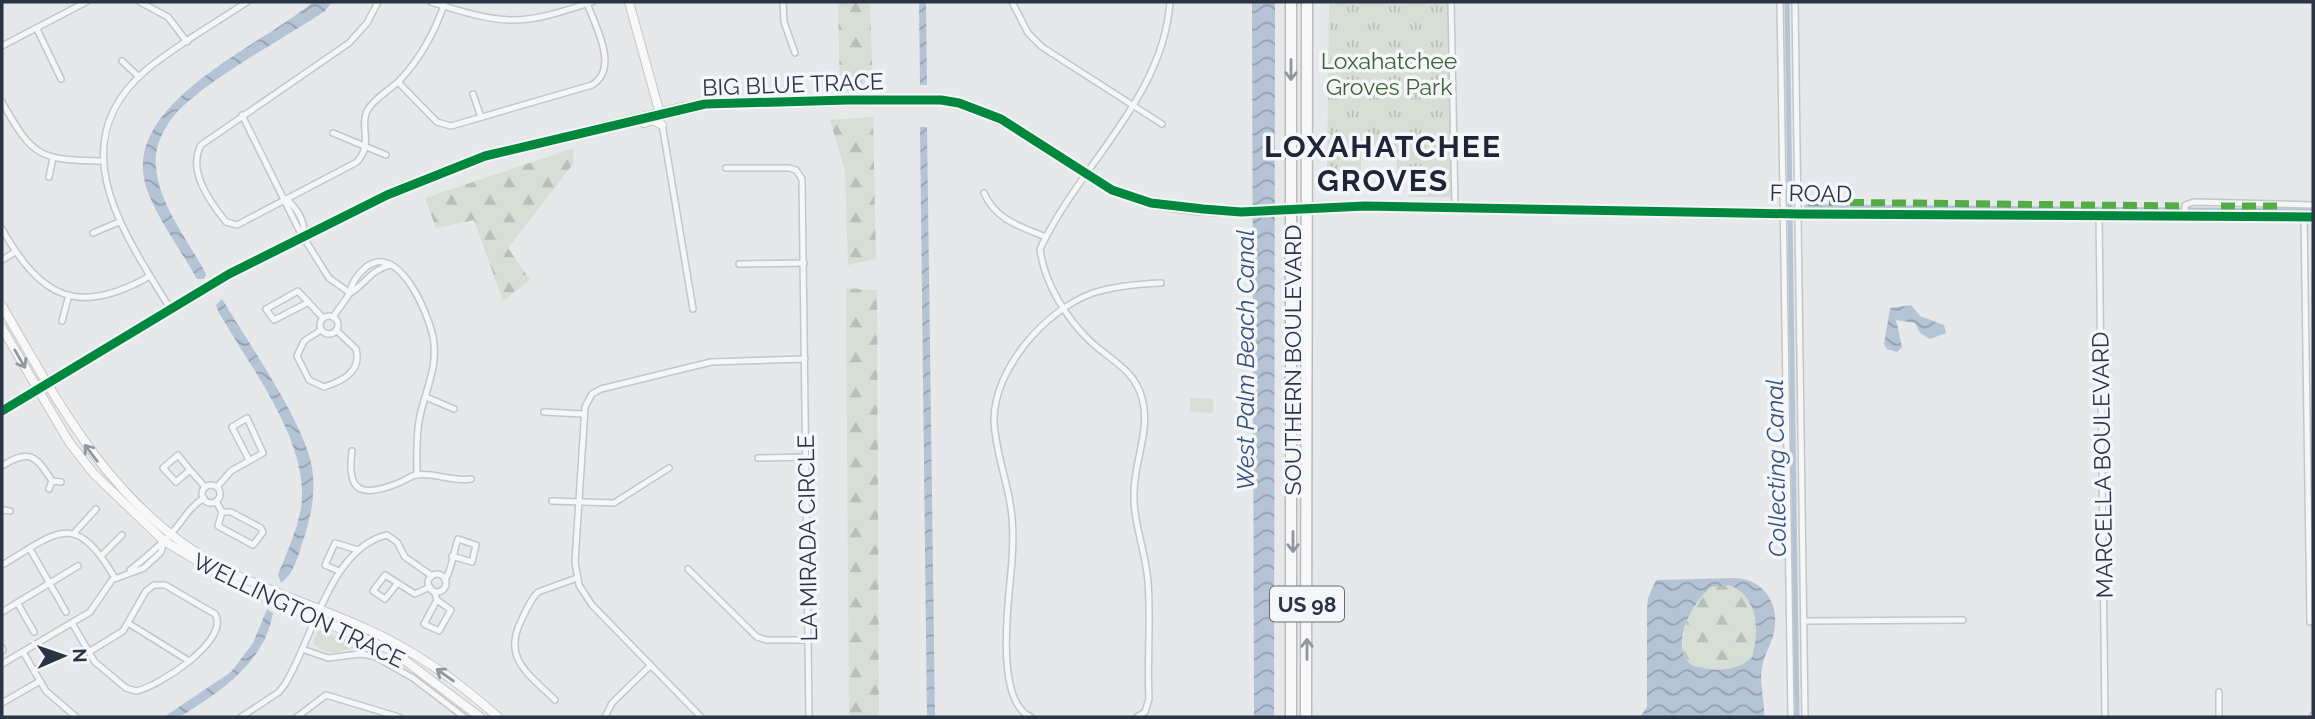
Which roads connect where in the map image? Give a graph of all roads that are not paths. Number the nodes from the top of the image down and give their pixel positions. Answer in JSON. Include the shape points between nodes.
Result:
{"nodes":[{"id":1,"x":86,"y":2,"type":"edge"},
{"id":2,"x":140,"y":2,"type":"edge"},
{"id":3,"x":247,"y":2,"type":"edge"},
{"id":4,"x":378,"y":2,"type":"edge"},
{"id":5,"x":431,"y":2,"type":"edge"},
{"id":6,"x":629,"y":2,"type":"edge"},
{"id":7,"x":783,"y":2,"type":"edge"},
{"id":8,"x":1012,"y":2,"type":"edge"},
{"id":9,"x":1171,"y":2,"type":"edge"},
{"id":10,"x":1291,"y":2,"type":"edge"},
{"id":11,"x":1307,"y":2,"type":"edge"},
{"id":12,"x":1451,"y":2,"type":"edge"},
{"id":13,"x":1780,"y":2,"type":"edge"},
{"id":14,"x":1795,"y":2,"type":"edge"},
{"id":15,"x":589,"y":3,"type":"edge"},
{"id":16,"x":445,"y":4,"type":"edge"},
{"id":17,"x":37,"y":29,"type":"junction"},
{"id":18,"x":187,"y":42,"type":"junction"},
{"id":19,"x":2,"y":46,"type":"edge"},
{"id":20,"x":795,"y":53,"type":"dead end"},
{"id":21,"x":122,"y":61,"type":"dead end"},
{"id":22,"x":139,"y":77,"type":"junction"},
{"id":23,"x":61,"y":79,"type":"dead end"},
{"id":24,"x":398,"y":82,"type":"junction"},
{"id":25,"x":473,"y":94,"type":"dead end"},
{"id":26,"x":2,"y":102,"type":"edge"},
{"id":27,"x":1131,"y":107,"type":"junction"},
{"id":28,"x":660,"y":114,"type":"junction"},
{"id":29,"x":242,"y":115,"type":"junction"},
{"id":30,"x":481,"y":117,"type":"junction"},
{"id":31,"x":621,"y":123,"type":"junction"},
{"id":32,"x":1162,"y":124,"type":"dead end"},
{"id":33,"x":662,"y":125,"type":"junction"},
{"id":34,"x":332,"y":133,"type":"dead end"},
{"id":35,"x":366,"y":149,"type":"junction"},
{"id":36,"x":386,"y":155,"type":"dead end"},
{"id":37,"x":53,"y":158,"type":"junction"},
{"id":38,"x":103,"y":161,"type":"junction"},
{"id":39,"x":726,"y":168,"type":"dead end"},
{"id":40,"x":1088,"y":175,"type":"junction"},
{"id":41,"x":49,"y":177,"type":"dead end"},
{"id":42,"x":984,"y":193,"type":"dead end"},
{"id":43,"x":286,"y":199,"type":"junction"},
{"id":44,"x":2313,"y":205,"type":"edge"},
{"id":45,"x":1455,"y":207,"type":"junction"},
{"id":46,"x":1307,"y":208,"type":"junction"},
{"id":47,"x":1287,"y":210,"type":"junction"},
{"id":48,"x":1784,"y":212,"type":"junction"},
{"id":49,"x":1799,"y":214,"type":"junction"},
{"id":50,"x":2099,"y":214,"type":"junction"},
{"id":51,"x":2185,"y":215,"type":"junction"},
{"id":52,"x":2304,"y":217,"type":"junction"},
{"id":53,"x":2313,"y":217,"type":"edge"},
{"id":54,"x":119,"y":222,"type":"junction"},
{"id":55,"x":2,"y":229,"type":"edge"},
{"id":56,"x":93,"y":233,"type":"dead end"},
{"id":57,"x":304,"y":235,"type":"junction"},
{"id":58,"x":1046,"y":237,"type":"junction"},
{"id":59,"x":15,"y":252,"type":"junction"},
{"id":60,"x":2,"y":260,"type":"edge"},
{"id":61,"x":804,"y":263,"type":"junction"},
{"id":62,"x":739,"y":264,"type":"dead end"},
{"id":63,"x":393,"y":265,"type":"junction"},
{"id":64,"x":150,"y":276,"type":"junction"},
{"id":65,"x":1161,"y":282,"type":"dead end"},
{"id":66,"x":350,"y":293,"type":"junction"},
{"id":67,"x":69,"y":295,"type":"junction"},
{"id":68,"x":307,"y":303,"type":"junction"},
{"id":69,"x":2,"y":306,"type":"edge"},
{"id":70,"x":693,"y":309,"type":"dead end"},
{"id":71,"x":1065,"y":309,"type":"junction"},
{"id":72,"x":171,"y":310,"type":"junction"},
{"id":73,"x":332,"y":317,"type":"junction"},
{"id":74,"x":323,"y":318,"type":"junction"},
{"id":75,"x":62,"y":321,"type":"dead end"},
{"id":76,"x":2,"y":328,"type":"edge"},
{"id":77,"x":321,"y":330,"type":"junction"},
{"id":78,"x":336,"y":330,"type":"junction"},
{"id":79,"x":805,"y":359,"type":"junction"},
{"id":80,"x":47,"y":384,"type":"junction"},
{"id":81,"x":38,"y":390,"type":"junction"},
{"id":82,"x":426,"y":397,"type":"junction"},
{"id":83,"x":454,"y":409,"type":"dead end"},
{"id":84,"x":2,"y":411,"type":"edge"},
{"id":85,"x":544,"y":412,"type":"dead end"},
{"id":86,"x":583,"y":414,"type":"junction"},
{"id":87,"x":352,"y":451,"type":"dead end"},
{"id":88,"x":806,"y":457,"type":"junction"},
{"id":89,"x":758,"y":458,"type":"dead end"},
{"id":90,"x":249,"y":460,"type":"junction"},
{"id":91,"x":2,"y":466,"type":"edge"},
{"id":92,"x":669,"y":468,"type":"dead end"},
{"id":93,"x":190,"y":470,"type":"junction"},
{"id":94,"x":417,"y":475,"type":"junction"},
{"id":95,"x":471,"y":479,"type":"dead end"},
{"id":96,"x":51,"y":481,"type":"junction"},
{"id":97,"x":61,"y":482,"type":"dead end"},
{"id":98,"x":205,"y":487,"type":"junction"},
{"id":99,"x":217,"y":487,"type":"junction"},
{"id":100,"x":49,"y":489,"type":"dead end"},
{"id":101,"x":204,"y":498,"type":"junction"},
{"id":102,"x":216,"y":501,"type":"junction"},
{"id":103,"x":552,"y":501,"type":"dead end"},
{"id":104,"x":578,"y":503,"type":"junction"},
{"id":105,"x":96,"y":509,"type":"dead end"},
{"id":106,"x":2,"y":510,"type":"edge"},
{"id":107,"x":10,"y":511,"type":"dead end"},
{"id":108,"x":222,"y":512,"type":"junction"},
{"id":109,"x":75,"y":532,"type":"junction"},
{"id":110,"x":171,"y":532,"type":"junction"},
{"id":111,"x":122,"y":535,"type":"dead end"},
{"id":112,"x":164,"y":541,"type":"junction"},
{"id":113,"x":30,"y":549,"type":"junction"},
{"id":114,"x":358,"y":550,"type":"junction"},
{"id":115,"x":101,"y":556,"type":"junction"},
{"id":116,"x":452,"y":556,"type":"junction"},
{"id":117,"x":2,"y":565,"type":"edge"},
{"id":118,"x":78,"y":566,"type":"dead end"},
{"id":119,"x":688,"y":569,"type":"dead end"},
{"id":120,"x":339,"y":571,"type":"junction"},
{"id":121,"x":432,"y":576,"type":"junction"},
{"id":122,"x":115,"y":578,"type":"junction"},
{"id":123,"x":577,"y":578,"type":"junction"},
{"id":124,"x":445,"y":580,"type":"junction"},
{"id":125,"x":50,"y":583,"type":"junction"},
{"id":126,"x":397,"y":584,"type":"junction"},
{"id":127,"x":432,"y":589,"type":"junction"},
{"id":128,"x":437,"y":600,"type":"junction"},
{"id":129,"x":18,"y":604,"type":"junction"},
{"id":130,"x":322,"y":610,"type":"junction"},
{"id":131,"x":2,"y":612,"type":"edge"},
{"id":132,"x":66,"y":612,"type":"dead end"},
{"id":133,"x":317,"y":620,"type":"junction"},
{"id":134,"x":1963,"y":620,"type":"dead end"},
{"id":135,"x":1804,"y":621,"type":"junction"},
{"id":136,"x":2310,"y":622,"type":"dead end"},
{"id":137,"x":72,"y":623,"type":"junction"},
{"id":138,"x":128,"y":623,"type":"junction"},
{"id":139,"x":34,"y":632,"type":"dead end"},
{"id":140,"x":808,"y":640,"type":"junction"},
{"id":141,"x":302,"y":649,"type":"junction"},
{"id":142,"x":23,"y":652,"type":"junction"},
{"id":143,"x":89,"y":652,"type":"junction"},
{"id":144,"x":189,"y":661,"type":"junction"},
{"id":145,"x":2,"y":664,"type":"edge"},
{"id":146,"x":651,"y":665,"type":"junction"},
{"id":147,"x":40,"y":681,"type":"junction"},
{"id":148,"x":2219,"y":692,"type":"dead end"},
{"id":149,"x":555,"y":700,"type":"dead end"},
{"id":150,"x":2,"y":702,"type":"edge"},
{"id":151,"x":1021,"y":712,"type":"junction"},
{"id":152,"x":1148,"y":715,"type":"edge"},
{"id":153,"x":76,"y":717,"type":"edge"},
{"id":154,"x":241,"y":717,"type":"edge"},
{"id":155,"x":297,"y":717,"type":"edge"},
{"id":156,"x":399,"y":717,"type":"edge"},
{"id":157,"x":464,"y":717,"type":"edge"},
{"id":158,"x":480,"y":717,"type":"edge"},
{"id":159,"x":498,"y":717,"type":"edge"},
{"id":160,"x":606,"y":717,"type":"edge"},
{"id":161,"x":699,"y":717,"type":"edge"},
{"id":162,"x":809,"y":717,"type":"edge"},
{"id":163,"x":1015,"y":717,"type":"edge"},
{"id":164,"x":1031,"y":717,"type":"edge"},
{"id":165,"x":1137,"y":717,"type":"edge"},
{"id":166,"x":1292,"y":717,"type":"edge"},
{"id":167,"x":1307,"y":717,"type":"edge"},
{"id":168,"x":1791,"y":717,"type":"edge"},
{"id":169,"x":1805,"y":717,"type":"edge"},
{"id":170,"x":2105,"y":717,"type":"edge"},
{"id":171,"x":2219,"y":717,"type":"edge"}],
"edges":[{"from":1,"to":17,"type":"street"},
{"from":2,"to":18,"type":"street","via":[[168,17]]},
{"from":3,"to":18,"type":"street"},
{"from":4,"to":29,"type":"street","via":[[349,43]]},
{"from":5,"to":16,"type":"street"},
{"from":6,"to":28,"type":"street"},
{"from":7,"to":20,"type":"street","via":[[784,22]]},
{"from":8,"to":27,"type":"street","via":[[1028,33],[1042,47]]},
{"from":9,"to":27,"type":"street","via":[[1166,38],[1153,72]]},
{"from":10,"to":47,"type":"highway","name":"SOUTHERN BOULEVARD","number":"US 98","one_way":true},
{"from":11,"to":46,"type":"highway","name":"SOUTHERN BOULEVARD","number":"US 98"},
{"from":12,"to":45,"type":"street"},
{"from":13,"to":48,"type":"street"},
{"from":14,"to":49,"type":"street"},
{"from":15,"to":16,"type":"street","via":[[539,19],[511,21],[484,18]]},
{"from":15,"to":30,"type":"street","via":[[606,60],[601,78],[589,86]]},
{"from":16,"to":24,"type":"street","via":[[425,48]]},
{"from":17,"to":19,"type":"street"},
{"from":17,"to":23,"type":"street"},
{"from":18,"to":22,"type":"street"},
{"from":21,"to":22,"type":"street"},
{"from":22,"to":38,"type":"street","via":[[112,118]]},
{"from":24,"to":30,"type":"street","via":[[440,124],[455,125]]},
{"from":24,"to":35,"type":"street","via":[[367,111]]},
{"from":25,"to":30,"type":"street"},
{"from":26,"to":37,"type":"street","via":[[26,142]]},
{"from":27,"to":32,"type":"street"},
{"from":27,"to":40,"type":"street"},
{"from":28,"to":31,"type":"street","name":"BIG BLUE TRACE"},
{"from":28,"to":33,"type":"street"},
{"from":28,"to":40,"type":"street","name":"BIG BLUE TRACE","via":[[705,104],[942,100],[1000,119]]},
{"from":29,"to":43,"type":"street"},
{"from":29,"to":43,"type":"street","via":[[203,143],[195,163],[198,177],[229,225]]},
{"from":31,"to":33,"type":"street","via":[[627,126],[653,120]]},
{"from":31,"to":57,"type":"street","name":"BIG BLUE TRACE","via":[[485,156]]},
{"from":33,"to":70,"type":"street"},
{"from":34,"to":35,"type":"street"},
{"from":35,"to":36,"type":"street"},
{"from":35,"to":43,"type":"street","via":[[351,167]]},
{"from":37,"to":38,"type":"street"},
{"from":37,"to":41,"type":"street"},
{"from":38,"to":54,"type":"street","via":[[106,187]]},
{"from":39,"to":61,"type":"street","name":"LA MIRADA CIRCLE","via":[[789,168],[799,173]]},
{"from":40,"to":47,"type":"street","name":"BIG BLUE TRACE","via":[[1112,190],[1151,203],[1241,212]]},
{"from":40,"to":58,"type":"street"},
{"from":42,"to":58,"type":"street","via":[[991,210]]},
{"from":43,"to":57,"type":"street","via":[[305,226]]},
{"from":44,"to":51,"type":"street","via":[[2194,202],[2185,205]]},
{"from":45,"to":46,"type":"street","name":"F ROAD"},
{"from":45,"to":48,"type":"street","name":"F ROAD"},
{"from":46,"to":47,"type":"street","name":"BIG BLUE TRACE"},
{"from":167,"to":46,"type":"highway","name":"SOUTHERN BOULEVARD","number":"US 98","one_way":true},
{"from":47,"to":166,"type":"highway","name":"SOUTHERN BOULEVARD","number":"US 98","one_way":true},
{"from":48,"to":49,"type":"street","name":"F ROAD"},
{"from":48,"to":168,"type":"street"},
{"from":49,"to":50,"type":"street","name":"F ROAD"},
{"from":49,"to":135,"type":"street"},
{"from":50,"to":51,"type":"street","name":"F ROAD"},
{"from":50,"to":170,"type":"street","name":"MARCELLA BOULEVARD"},
{"from":51,"to":52,"type":"street","name":"F ROAD"},
{"from":52,"to":53,"type":"street","name":"F ROAD"},
{"from":52,"to":136,"type":"street"},
{"from":54,"to":56,"type":"street"},
{"from":54,"to":64,"type":"street"},
{"from":55,"to":59,"type":"street"},
{"from":57,"to":66,"type":"street","via":[[329,278]]},
{"from":57,"to":72,"type":"street","name":"BIG BLUE TRACE"},
{"from":58,"to":71,"type":"street","via":[[1040,249],[1043,271]]},
{"from":59,"to":60,"type":"street"},
{"from":59,"to":67,"type":"street","via":[[36,278]]},
{"from":61,"to":62,"type":"street"},
{"from":61,"to":79,"type":"street","name":"LA MIRADA CIRCLE"},
{"from":63,"to":66,"type":"street","via":[[374,270]]},
{"from":63,"to":66,"type":"street","via":[[380,261],[369,265]]},
{"from":63,"to":82,"type":"street","via":[[406,277],[432,333],[435,360]]},
{"from":64,"to":67,"type":"street","via":[[105,296]]},
{"from":64,"to":72,"type":"street"},
{"from":65,"to":71,"type":"street","via":[[1092,293]]},
{"from":66,"to":73,"type":"street"},
{"from":67,"to":75,"type":"street"},
{"from":68,"to":68,"type":"street","via":[[298,291],[266,309],[274,320]]},
{"from":68,"to":74,"type":"street"},
{"from":69,"to":80,"type":"street","name":"WELLINGTON TRACE"},
{"from":71,"to":151,"type":"street","via":[[1025,343],[1003,376],[996,399],[997,446],[1012,510],[1014,546],[1006,662]]},
{"from":71,"to":152,"type":"street","via":[[1091,341],[1124,366],[1143,400],[1145,418],[1133,496],[1148,582]]},
{"from":72,"to":80,"type":"street","name":"BIG BLUE TRACE"},
{"from":73,"to":74,"type":"street"},
{"from":73,"to":78,"type":"street"},
{"from":74,"to":77,"type":"street"},
{"from":76,"to":81,"type":"street","name":"WELLINGTON TRACE","one_way":true},
{"from":77,"to":78,"type":"street","via":[[329,334]]},
{"from":77,"to":78,"type":"street","via":[[304,341],[297,356],[309,380],[324,387],[353,373],[357,366],[356,349]]},
{"from":79,"to":86,"type":"street","via":[[725,360],[691,366],[598,390]]},
{"from":79,"to":88,"type":"street","name":"LA MIRADA CIRCLE"},
{"from":80,"to":81,"type":"street","name":"BIG BLUE TRACE"},
{"from":110,"to":80,"type":"street","name":"WELLINGTON TRACE","one_way":true,"via":[[106,473]]},
{"from":81,"to":84,"type":"street","name":"BIG BLUE TRACE"},
{"from":81,"to":112,"type":"street","name":"WELLINGTON TRACE","via":[[94,474]]},
{"from":82,"to":83,"type":"street"},
{"from":82,"to":94,"type":"street","via":[[418,431]]},
{"from":85,"to":86,"type":"street"},
{"from":86,"to":104,"type":"street"},
{"from":87,"to":94,"type":"street","via":[[349,474],[363,489],[388,487]]},
{"from":88,"to":89,"type":"street"},
{"from":88,"to":140,"type":"street","name":"LA MIRADA CIRCLE"},
{"from":90,"to":90,"type":"street","via":[[262,453],[247,418],[232,427]]},
{"from":90,"to":99,"type":"street"},
{"from":91,"to":96,"type":"street","via":[[21,456],[32,457]]},
{"from":92,"to":104,"type":"street","via":[[618,502]]},
{"from":93,"to":93,"type":"street","via":[[176,482],[163,468],[178,455]]},
{"from":93,"to":98,"type":"street"},
{"from":94,"to":95,"type":"street"},
{"from":96,"to":97,"type":"street"},
{"from":96,"to":100,"type":"street"},
{"from":98,"to":99,"type":"street"},
{"from":98,"to":101,"type":"street"},
{"from":99,"to":102,"type":"street"},
{"from":101,"to":102,"type":"street"},
{"from":101,"to":110,"type":"street","via":[[190,507]]},
{"from":102,"to":108,"type":"street"},
{"from":103,"to":104,"type":"street"},
{"from":104,"to":123,"type":"street"},
{"from":105,"to":109,"type":"street"},
{"from":106,"to":107,"type":"street"},
{"from":108,"to":108,"type":"street","via":[[218,526],[256,543],[261,528]]},
{"from":109,"to":113,"type":"street","via":[[60,532]]},
{"from":109,"to":115,"type":"street"},
{"from":110,"to":112,"type":"street"},
{"from":110,"to":130,"type":"street","name":"WELLINGTON TRACE","via":[[233,573]]},
{"from":111,"to":115,"type":"street"},
{"from":112,"to":122,"type":"street","via":[[161,552],[144,568]]},
{"from":112,"to":133,"type":"street","name":"WELLINGTON TRACE","via":[[243,588]]},
{"from":113,"to":117,"type":"street"},
{"from":113,"to":125,"type":"street"},
{"from":114,"to":120,"type":"street"},
{"from":114,"to":120,"type":"street","via":[[335,543],[325,565]]},
{"from":114,"to":121,"type":"street","via":[[387,535],[405,557]]},
{"from":115,"to":122,"type":"street"},
{"from":116,"to":116,"type":"street","via":[[458,538],[476,545],[472,562]]},
{"from":116,"to":124,"type":"street","via":[[452,569]]},
{"from":118,"to":125,"type":"street"},
{"from":119,"to":140,"type":"street","via":[[757,637]]},
{"from":120,"to":130,"type":"street"},
{"from":121,"to":124,"type":"street"},
{"from":121,"to":127,"type":"street"},
{"from":122,"to":137,"type":"street","via":[[92,610]]},
{"from":123,"to":146,"type":"street","via":[[587,600]]},
{"from":123,"to":149,"type":"street","via":[[536,594],[514,636],[519,662]]},
{"from":124,"to":127,"type":"street","via":[[442,590]]},
{"from":125,"to":129,"type":"street"},
{"from":125,"to":132,"type":"street"},
{"from":126,"to":126,"type":"street","via":[[385,575],[373,591],[385,599]]},
{"from":126,"to":127,"type":"street","via":[[415,594]]},
{"from":127,"to":128,"type":"street"},
{"from":128,"to":128,"type":"street","via":[[451,610],[439,631],[424,624]]},
{"from":129,"to":131,"type":"street"},
{"from":129,"to":139,"type":"street"},
{"from":130,"to":133,"type":"street"},
{"from":159,"to":130,"type":"street","name":"WELLINGTON TRACE","one_way":true,"via":[[404,648]]},
{"from":133,"to":141,"type":"street"},
{"from":133,"to":158,"type":"street","name":"WELLINGTON TRACE","via":[[391,650]]},
{"from":134,"to":135,"type":"street"},
{"from":135,"to":169,"type":"street"},
{"from":137,"to":142,"type":"street"},
{"from":137,"to":143,"type":"street"},
{"from":138,"to":143,"type":"street"},
{"from":138,"to":144,"type":"street"},
{"from":138,"to":144,"type":"street","via":[[148,589],[158,584],[215,614],[218,631]]},
{"from":140,"to":162,"type":"street","name":"LA MIRADA CIRCLE"},
{"from":141,"to":154,"type":"street","via":[[279,692]]},
{"from":141,"to":157,"type":"street","via":[[328,658],[360,653],[374,656],[413,678]]},
{"from":142,"to":145,"type":"street"},
{"from":142,"to":147,"type":"street"},
{"from":143,"to":144,"type":"street","via":[[126,688],[136,691]]},
{"from":146,"to":160,"type":"street","via":[[612,704]]},
{"from":146,"to":161,"type":"street"},
{"from":147,"to":150,"type":"street"},
{"from":147,"to":153,"type":"street","via":[[48,694]]},
{"from":148,"to":171,"type":"street"},
{"from":151,"to":163,"type":"street"},
{"from":151,"to":164,"type":"street"},
{"from":152,"to":165,"type":"street"},
{"from":155,"to":156,"type":"street","via":[[326,695]]}]}
